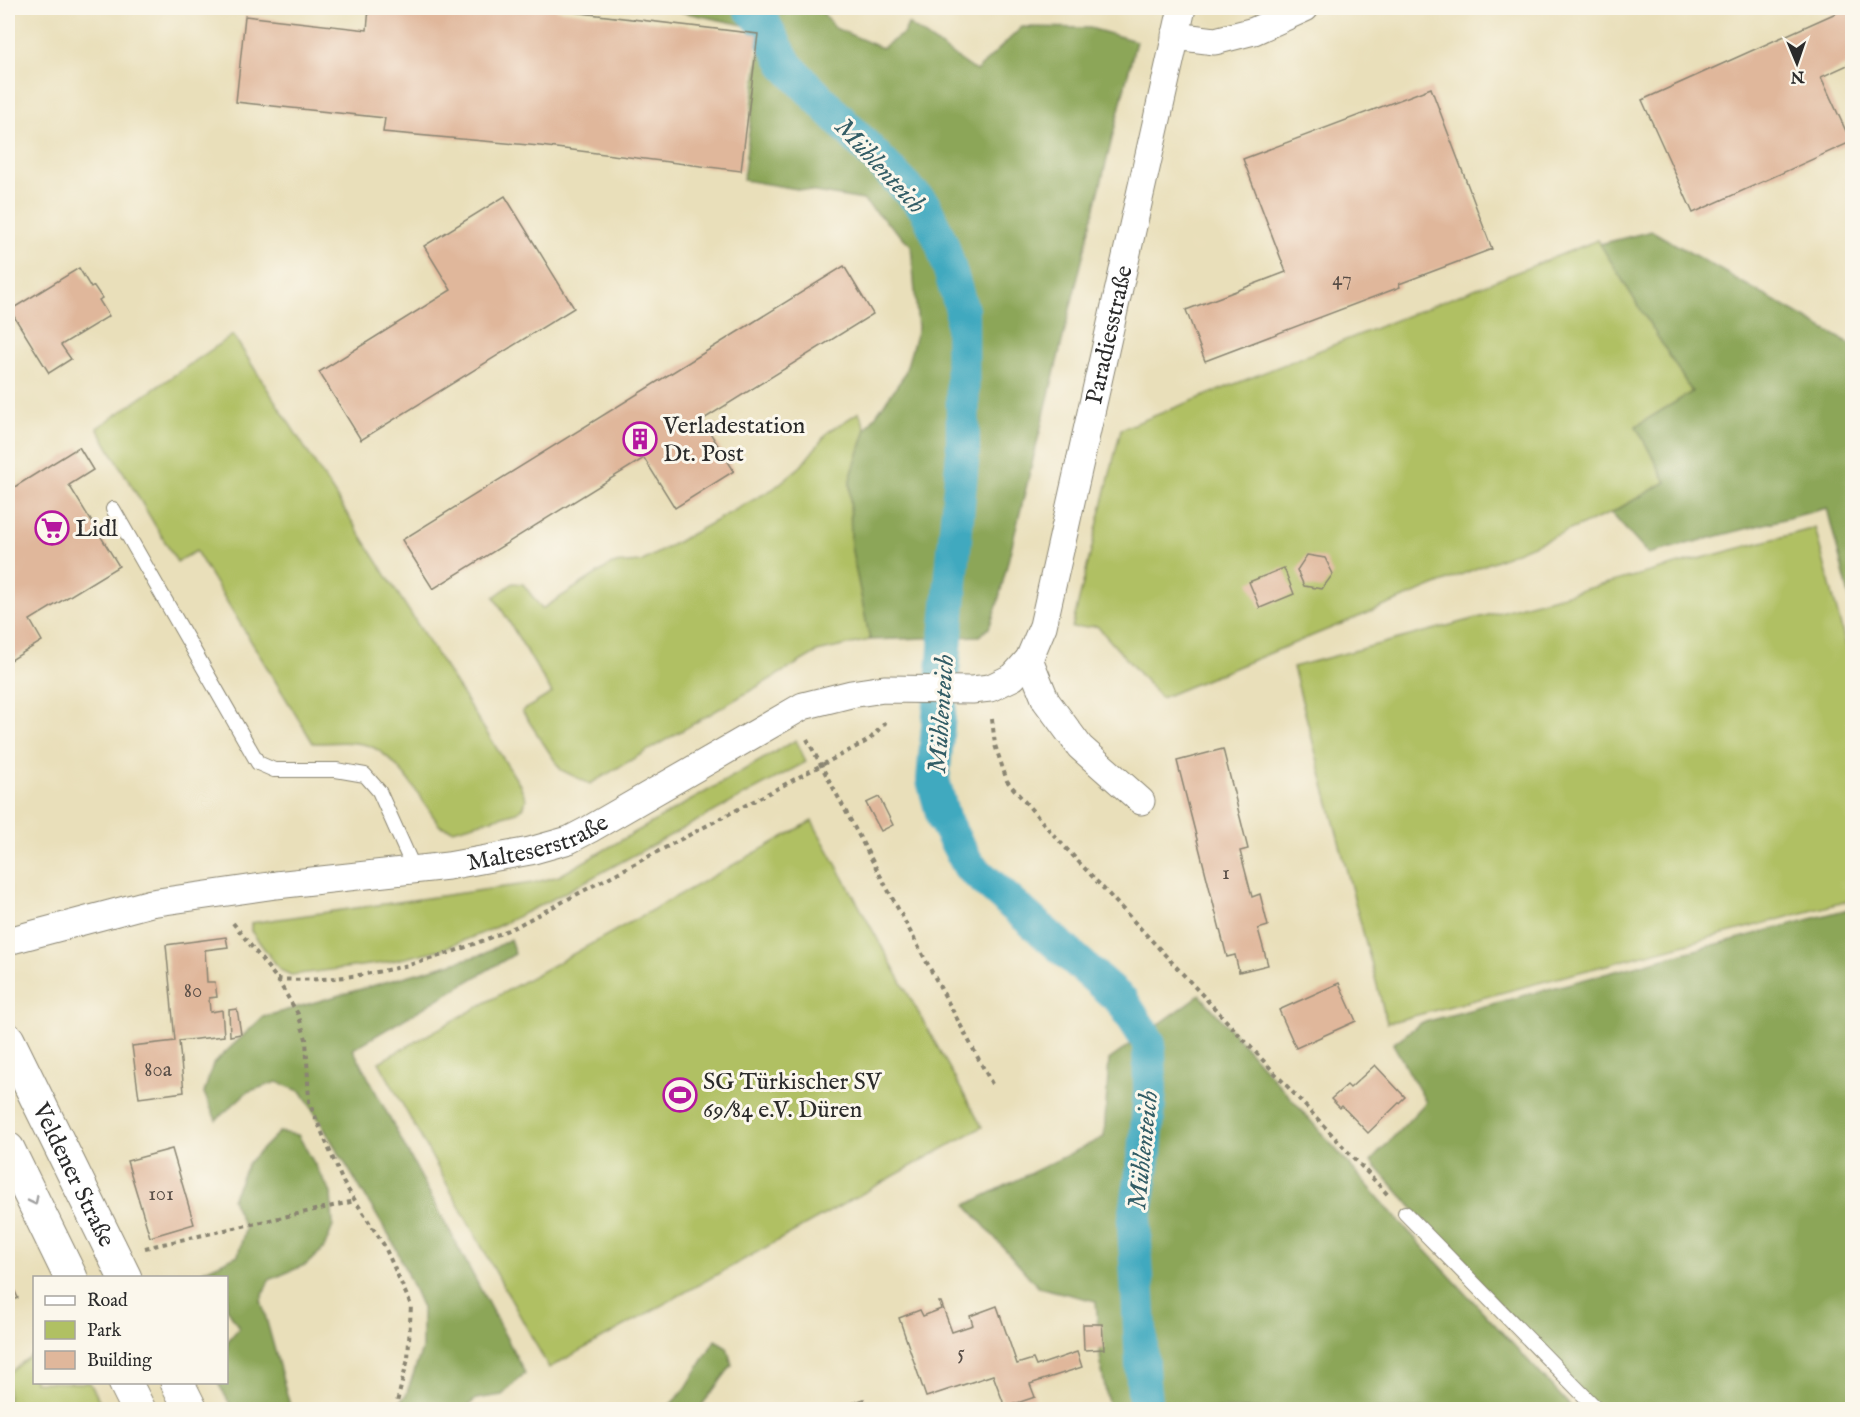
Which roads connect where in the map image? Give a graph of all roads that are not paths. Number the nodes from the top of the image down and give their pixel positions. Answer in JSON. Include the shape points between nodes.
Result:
{"nodes":[{"id":1,"x":1182,"y":8,"type":"edge"},
{"id":2,"x":1305,"y":8,"type":"edge"},
{"id":3,"x":1175,"y":36,"type":"junction"},
{"id":4,"x":113,"y":509,"type":"dead end"},
{"id":5,"x":1029,"y":659,"type":"junction"},
{"id":6,"x":1141,"y":801,"type":"dead end"},
{"id":7,"x":414,"y":870,"type":"junction"},
{"id":8,"x":8,"y":941,"type":"edge"},
{"id":9,"x":8,"y":1040,"type":"edge"},
{"id":10,"x":8,"y":1149,"type":"edge"},
{"id":11,"x":1405,"y":1213,"type":"road end"},
{"id":12,"x":120,"y":1266,"type":"edge"},
{"id":13,"x":70,"y":1276,"type":"edge"},
{"id":14,"x":126,"y":1384,"type":"edge"},
{"id":15,"x":178,"y":1384,"type":"edge"},
{"id":16,"x":139,"y":1410,"type":"edge"},
{"id":17,"x":191,"y":1410,"type":"edge"},
{"id":18,"x":1598,"y":1410,"type":"edge"}],
"edges":[{"from":1,"to":3,"type":"street","name":"Paradiesstraße"},
{"from":2,"to":3,"type":"street","via":[[1254,31],[1215,41]]},
{"from":3,"to":5,"type":"street","name":"Paradiesstraße","via":[[1043,626]]},
{"from":4,"to":7,"type":"lane","via":[[258,763],[274,770],[336,770],[365,776],[379,791]]},
{"from":5,"to":6,"type":"street","via":[[1046,700],[1080,747]]},
{"from":5,"to":7,"type":"street","name":"Malteserstraße","via":[[1013,677],[981,689],[884,688],[803,706],[569,840],[530,851]]},
{"from":7,"to":8,"type":"street","name":"Malteserstraße","via":[[151,903]]},
{"from":9,"to":12,"type":"street","name":"Veldener Straße"},
{"from":10,"to":13,"type":"street","name":"Veldener Straße","one_way":true},
{"from":11,"to":18,"type":"lane"},
{"from":14,"to":16,"type":"street"},
{"from":15,"to":17,"type":"street"}]}
